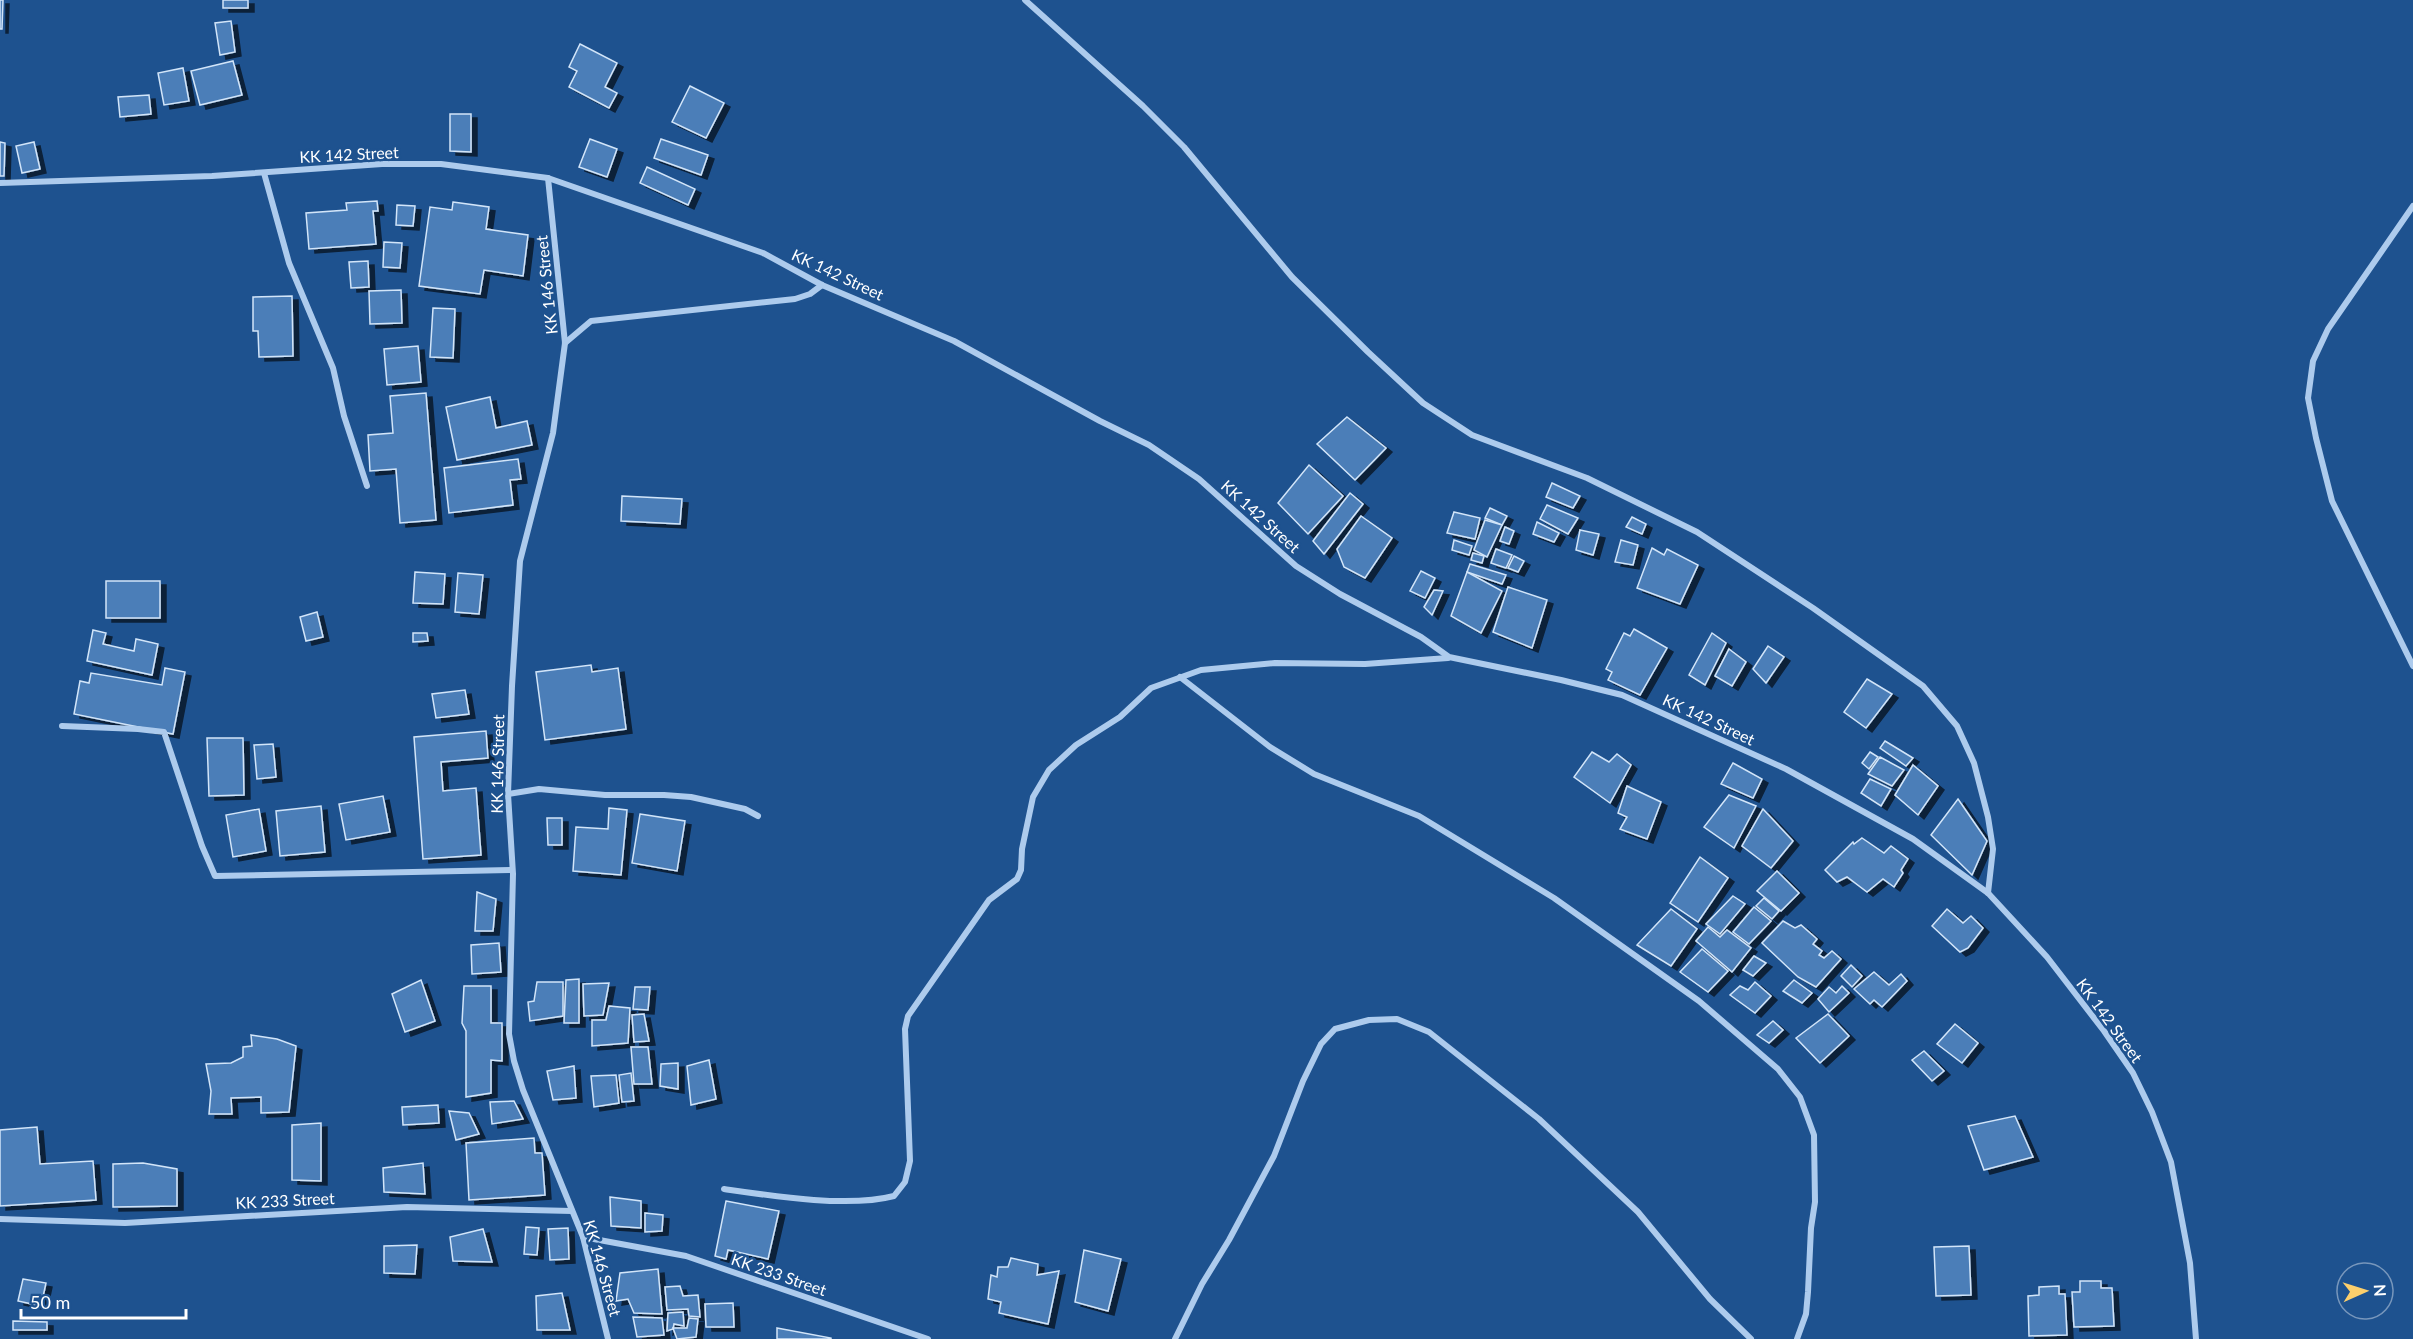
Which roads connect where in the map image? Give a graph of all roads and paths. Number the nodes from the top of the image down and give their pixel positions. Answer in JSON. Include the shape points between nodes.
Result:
{"nodes":[{"id":1,"x":1025,"y":0,"type":"edge"},
{"id":2,"x":264,"y":173,"type":"junction"},
{"id":3,"x":548,"y":178,"type":"junction"},
{"id":4,"x":0,"y":183,"type":"edge"},
{"id":5,"x":2413,"y":206,"type":"edge"},
{"id":6,"x":822,"y":285,"type":"junction"},
{"id":7,"x":565,"y":343,"type":"junction"},
{"id":8,"x":367,"y":486,"type":"dead end"},
{"id":9,"x":1449,"y":657,"type":"junction"},
{"id":10,"x":2413,"y":666,"type":"edge"},
{"id":11,"x":1180,"y":677,"type":"junction"},
{"id":12,"x":62,"y":726,"type":"dead end"},
{"id":13,"x":508,"y":794,"type":"junction"},
{"id":14,"x":758,"y":816,"type":"dead end"},
{"id":15,"x":512,"y":870,"type":"junction"},
{"id":16,"x":1988,"y":893,"type":"junction"},
{"id":17,"x":724,"y":1189,"type":"dead end"},
{"id":18,"x":572,"y":1211,"type":"junction"},
{"id":19,"x":0,"y":1220,"type":"edge"},
{"id":20,"x":583,"y":1237,"type":"junction"},
{"id":21,"x":608,"y":1339,"type":"edge"},
{"id":22,"x":928,"y":1339,"type":"edge"},
{"id":23,"x":1175,"y":1339,"type":"edge"},
{"id":24,"x":1751,"y":1339,"type":"edge"},
{"id":25,"x":1797,"y":1339,"type":"edge"},
{"id":26,"x":2196,"y":1339,"type":"edge"}],
"edges":[{"from":1,"to":16,"type":"street","via":[[1184,147],[1292,277],[1424,403],[1472,435],[1587,478],[1697,532],[1923,686],[1957,726],[1974,763],[1993,849]]},
{"from":2,"to":3,"type":"street","name":"KK 142 Street","via":[[441,164]]},
{"from":2,"to":4,"type":"street","name":"KK 142 Street"},
{"from":2,"to":8,"type":"street","via":[[289,262],[333,368]]},
{"from":3,"to":6,"type":"street","name":"KK 142 Street","via":[[763,253]]},
{"from":3,"to":7,"type":"street","name":"KK 146 Street"},
{"from":5,"to":10,"type":"street","via":[[2328,328],[2313,361],[2308,399],[2332,501]]},
{"from":6,"to":7,"type":"street","via":[[795,299],[591,321]]},
{"from":6,"to":9,"type":"street","name":"KK 142 Street","via":[[954,340],[1149,445],[1199,479],[1296,566]]},
{"from":7,"to":13,"type":"street","name":"KK 146 Street","via":[[553,433],[520,561]]},
{"from":9,"to":11,"type":"street","via":[[1365,664],[1275,663],[1201,670]]},
{"from":9,"to":16,"type":"street","name":"KK 142 Street","via":[[1622,695],[1652,708],[1845,801],[1913,839]]},
{"from":11,"to":17,"type":"street","via":[[1151,688],[1120,717],[1076,745],[1049,770],[1033,797],[1017,879],[988,900],[913,1007],[905,1029],[910,1161],[905,1182],[894,1196],[863,1202]]},
{"from":11,"to":25,"type":"street","via":[[1270,747],[1314,774],[1419,816],[1545,892],[1699,1001],[1778,1069],[1800,1097],[1814,1135],[1815,1202],[1808,1292],[1806,1314]]},
{"from":12,"to":15,"type":"street","via":[[164,732],[215,876]]},
{"from":13,"to":14,"type":"street","via":[[539,789],[691,797],[745,809]]},
{"from":13,"to":15,"type":"street","name":"KK 146 Street"},
{"from":15,"to":18,"type":"street","name":"KK 146 Street","via":[[509,1034],[523,1090]]},
{"from":16,"to":26,"type":"street","name":"KK 142 Street","via":[[2047,957],[2104,1030],[2133,1073],[2152,1112],[2171,1162],[2180,1207],[2190,1263]]},
{"from":18,"to":19,"type":"street","name":"KK 233 Street","via":[[407,1207],[125,1222]]},
{"from":18,"to":20,"type":"street","name":"KK 146 Street"},
{"from":20,"to":21,"type":"street","name":"KK 146 Street"},
{"from":20,"to":22,"type":"street","name":"KK 233 Street","via":[[686,1257]]},
{"from":23,"to":24,"type":"street","via":[[1274,1156],[1321,1044],[1335,1029],[1369,1020],[1397,1019],[1429,1032],[1539,1119],[1638,1212],[1710,1299]]}]}
